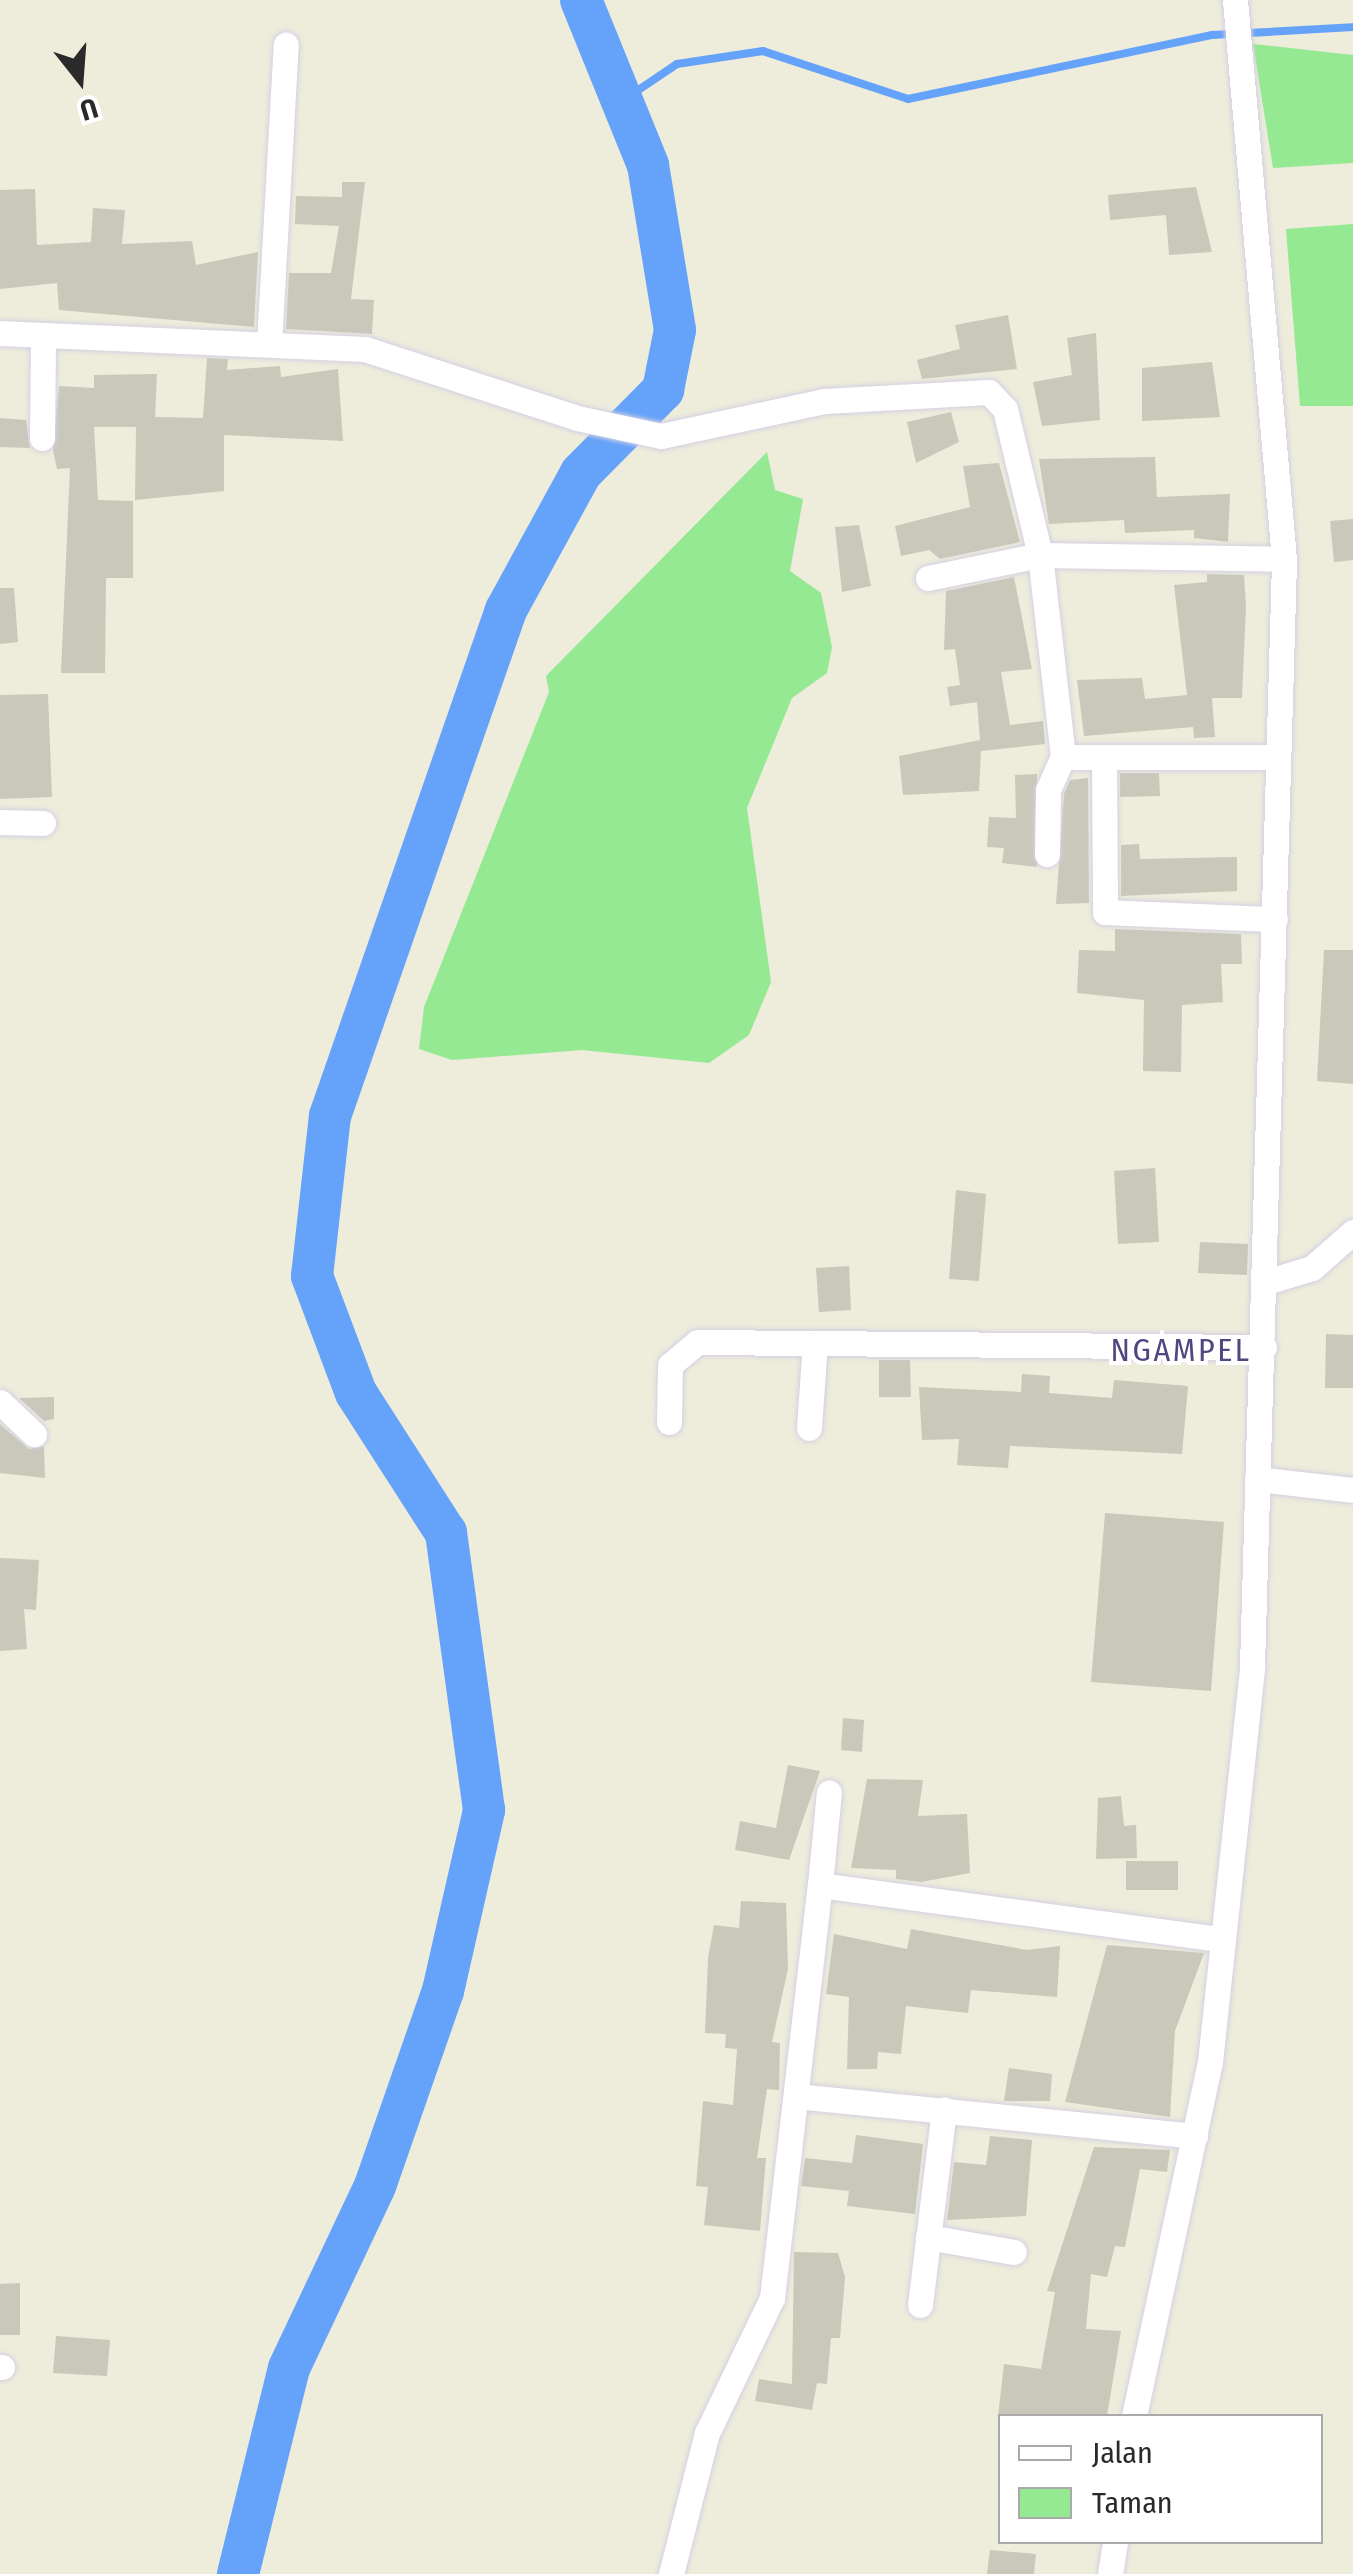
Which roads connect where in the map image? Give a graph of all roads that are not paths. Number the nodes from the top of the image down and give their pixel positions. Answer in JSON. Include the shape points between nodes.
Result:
{"nodes":[{"id":1,"x":1235,"y":0,"type":"edge"},
{"id":2,"x":286,"y":44,"type":"dead end"},
{"id":3,"x":0,"y":333,"type":"edge"},
{"id":4,"x":43,"y":336,"type":"junction"},
{"id":5,"x":269,"y":344,"type":"junction"},
{"id":6,"x":42,"y":438,"type":"dead end"},
{"id":7,"x":1040,"y":554,"type":"junction"},
{"id":8,"x":1284,"y":559,"type":"junction"},
{"id":9,"x":928,"y":578,"type":"dead end"},
{"id":10,"x":1063,"y":757,"type":"junction"},
{"id":11,"x":1278,"y":758,"type":"junction"},
{"id":12,"x":1104,"y":759,"type":"junction"},
{"id":13,"x":0,"y":822,"type":"edge"},
{"id":14,"x":43,"y":823,"type":"dead end"},
{"id":15,"x":1047,"y":854,"type":"dead end"},
{"id":16,"x":1275,"y":919,"type":"junction"},
{"id":17,"x":1353,"y":1232,"type":"edge"},
{"id":18,"x":1266,"y":1282,"type":"junction"},
{"id":19,"x":815,"y":1343,"type":"junction"},
{"id":20,"x":1264,"y":1347,"type":"junction"},
{"id":21,"x":0,"y":1402,"type":"edge"},
{"id":22,"x":669,"y":1422,"type":"dead end"},
{"id":23,"x":809,"y":1428,"type":"dead end"},
{"id":24,"x":34,"y":1434,"type":"dead end"},
{"id":25,"x":1257,"y":1479,"type":"junction"},
{"id":26,"x":1353,"y":1490,"type":"edge"},
{"id":27,"x":829,"y":1792,"type":"dead end"},
{"id":28,"x":820,"y":1884,"type":"junction"},
{"id":29,"x":1222,"y":1939,"type":"junction"},
{"id":30,"x":796,"y":2096,"type":"junction"},
{"id":31,"x":944,"y":2109,"type":"junction"},
{"id":32,"x":1195,"y":2136,"type":"junction"},
{"id":33,"x":928,"y":2237,"type":"junction"},
{"id":34,"x":1014,"y":2252,"type":"dead end"},
{"id":35,"x":920,"y":2304,"type":"dead end"},
{"id":36,"x":1134,"y":2414,"type":"edge"},
{"id":37,"x":1115,"y":2544,"type":"edge"},
{"id":38,"x":671,"y":2574,"type":"edge"},
{"id":39,"x":1110,"y":2574,"type":"edge"}],
"edges":[{"from":1,"to":8,"type":"street"},
{"from":2,"to":5,"type":"street"},
{"from":3,"to":4,"type":"street"},
{"from":4,"to":5,"type":"street"},
{"from":4,"to":6,"type":"street"},
{"from":5,"to":7,"type":"street","via":[[366,348],[577,418],[662,436],[824,402],[989,392],[1005,410]]},
{"from":7,"to":8,"type":"street"},
{"from":7,"to":9,"type":"street"},
{"from":7,"to":10,"type":"street"},
{"from":8,"to":11,"type":"street"},
{"from":10,"to":12,"type":"street"},
{"from":10,"to":15,"type":"street","via":[[1048,790]]},
{"from":11,"to":12,"type":"street"},
{"from":11,"to":16,"type":"street"},
{"from":12,"to":16,"type":"street","via":[[1105,912]]},
{"from":13,"to":14,"type":"street"},
{"from":16,"to":18,"type":"street"},
{"from":17,"to":18,"type":"street","via":[[1312,1268]]},
{"from":18,"to":20,"type":"street"},
{"from":19,"to":20,"type":"street"},
{"from":19,"to":22,"type":"street","via":[[682,1346],[670,1365]]},
{"from":19,"to":23,"type":"street"},
{"from":20,"to":25,"type":"street"},
{"from":21,"to":24,"type":"street"},
{"from":25,"to":26,"type":"street"},
{"from":25,"to":29,"type":"street","via":[[1245,1761]]},
{"from":27,"to":28,"type":"street"},
{"from":28,"to":29,"type":"street"},
{"from":28,"to":30,"type":"street"},
{"from":29,"to":32,"type":"street"},
{"from":30,"to":31,"type":"street"},
{"from":30,"to":38,"type":"street","via":[[772,2298],[707,2433]]},
{"from":31,"to":32,"type":"street"},
{"from":31,"to":33,"type":"street"},
{"from":32,"to":36,"type":"street"},
{"from":33,"to":34,"type":"street"},
{"from":33,"to":35,"type":"street"},
{"from":37,"to":39,"type":"street"}]}
